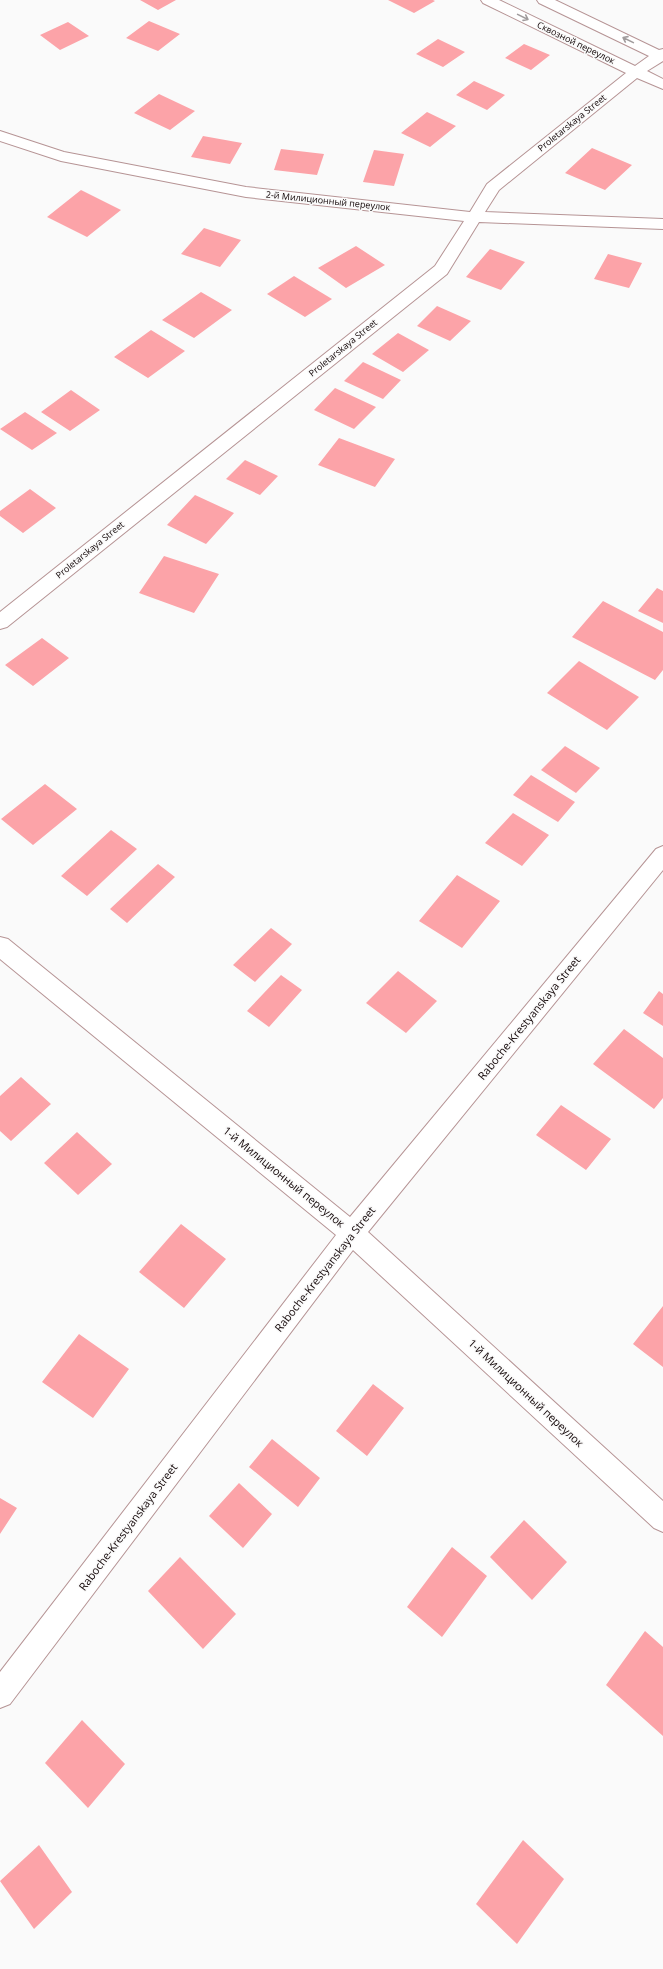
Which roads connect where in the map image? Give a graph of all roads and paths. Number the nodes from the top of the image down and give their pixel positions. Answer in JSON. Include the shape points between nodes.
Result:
{"nodes":[{"id":1,"x":488,"y":0,"type":"edge"},
{"id":2,"x":544,"y":0,"type":"edge"},
{"id":3,"x":662,"y":55,"type":"edge"},
{"id":4,"x":636,"y":72,"type":"junction"},
{"id":5,"x":663,"y":85,"type":"edge"},
{"id":6,"x":0,"y":136,"type":"edge"},
{"id":7,"x":474,"y":217,"type":"junction"},
{"id":8,"x":663,"y":224,"type":"edge"},
{"id":9,"x":0,"y":622,"type":"edge"},
{"id":10,"x":663,"y":855,"type":"edge"},
{"id":11,"x":0,"y":946,"type":"edge"},
{"id":12,"x":352,"y":1233,"type":"junction"},
{"id":13,"x":663,"y":1519,"type":"edge"},
{"id":14,"x":0,"y":1694,"type":"edge"}],
"edges":[{"from":1,"to":4,"type":"street","name":"Сквозной переулок","one_way":true},
{"from":3,"to":2,"type":"street","one_way":true},
{"from":3,"to":4,"type":"street","name":"Proletarskaya Street"},
{"from":4,"to":5,"type":"street","name":"Сквозной переулок"},
{"from":4,"to":7,"type":"street","name":"Proletarskaya Street","via":[[493,187]]},
{"from":6,"to":7,"type":"street","name":"2-й Милиционный переулок","via":[[61,156],[246,192]]},
{"from":7,"to":8,"type":"street","name":"2-й Милиционный переулок"},
{"from":7,"to":9,"type":"street","name":"Proletarskaya Street","via":[[441,270]]},
{"from":10,"to":12,"type":"street","name":"Raboche-Krestyanskaya Street"},
{"from":11,"to":12,"type":"street","name":"1-й Милиционный переулок"},
{"from":12,"to":13,"type":"street","name":"1-й Милиционный переулок"},
{"from":12,"to":14,"type":"street","name":"Raboche-Krestyanskaya Street"}]}
